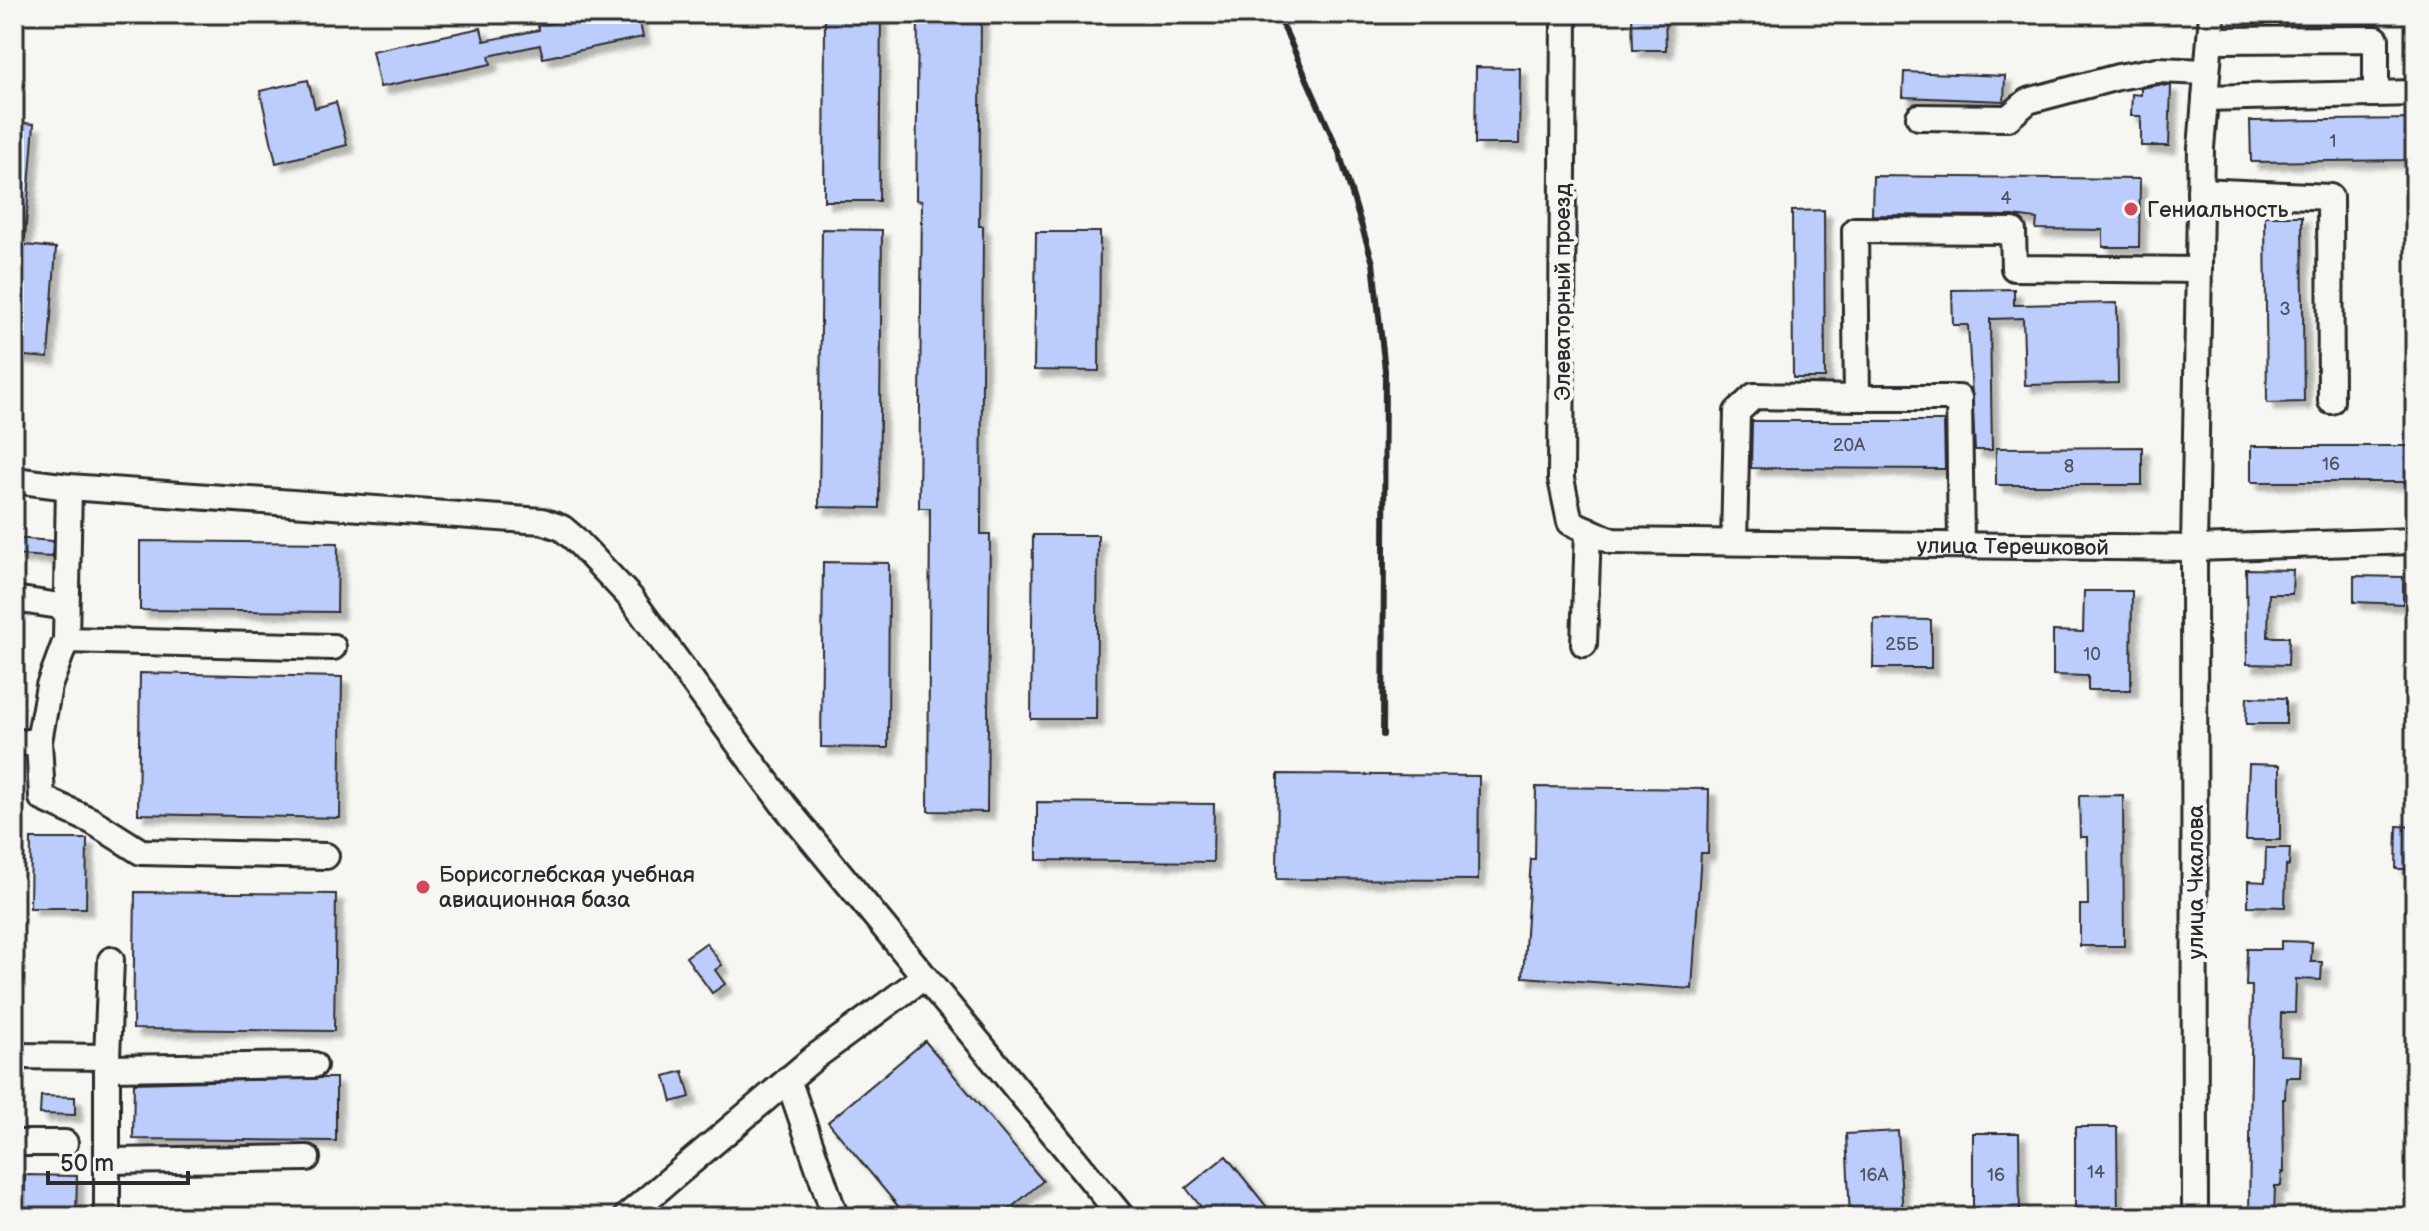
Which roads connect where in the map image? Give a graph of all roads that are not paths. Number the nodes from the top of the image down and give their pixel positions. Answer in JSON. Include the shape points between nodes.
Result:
{"nodes":[{"id":1,"x":1564,"y":14,"type":"edge"},
{"id":2,"x":2212,"y":14,"type":"edge"},
{"id":3,"x":2210,"y":40,"type":"junction"},
{"id":4,"x":2207,"y":72,"type":"junction"},
{"id":5,"x":2415,"y":93,"type":"edge"},
{"id":6,"x":2376,"y":94,"type":"junction"},
{"id":7,"x":2205,"y":98,"type":"junction"},
{"id":8,"x":1919,"y":117,"type":"dead end"},
{"id":9,"x":2200,"y":191,"type":"junction"},
{"id":10,"x":2199,"y":270,"type":"junction"},
{"id":11,"x":1857,"y":398,"type":"junction"},
{"id":12,"x":2331,"y":401,"type":"dead end"},
{"id":13,"x":14,"y":480,"type":"edge"},
{"id":14,"x":69,"y":487,"type":"junction"},
{"id":15,"x":1588,"y":530,"type":"junction"},
{"id":16,"x":1612,"y":541,"type":"joint"},
{"id":17,"x":2415,"y":541,"type":"edge"},
{"id":18,"x":1734,"y":542,"type":"junction"},
{"id":19,"x":1961,"y":545,"type":"junction"},
{"id":20,"x":2194,"y":548,"type":"junction"},
{"id":21,"x":14,"y":599,"type":"edge"},
{"id":22,"x":66,"y":607,"type":"junction"},
{"id":23,"x":66,"y":640,"type":"junction"},
{"id":24,"x":1584,"y":644,"type":"dead end"},
{"id":25,"x":333,"y":647,"type":"dead end"},
{"id":26,"x":39,"y":741,"type":"junction"},
{"id":27,"x":14,"y":743,"type":"edge"},
{"id":28,"x":326,"y":856,"type":"dead end"},
{"id":29,"x":111,"y":960,"type":"dead end"},
{"id":30,"x":924,"y":977,"type":"junction"},
{"id":31,"x":14,"y":1056,"type":"edge"},
{"id":32,"x":108,"y":1063,"type":"junction"},
{"id":33,"x":314,"y":1065,"type":"dead end"},
{"id":34,"x":788,"y":1079,"type":"junction"},
{"id":35,"x":14,"y":1143,"type":"edge"},
{"id":36,"x":65,"y":1143,"type":"dead end"},
{"id":37,"x":307,"y":1158,"type":"dead end"},
{"id":38,"x":107,"y":1161,"type":"junction"},
{"id":39,"x":627,"y":1216,"type":"edge"},
{"id":40,"x":835,"y":1216,"type":"edge"},
{"id":41,"x":107,"y":1217,"type":"edge"},
{"id":42,"x":1122,"y":1217,"type":"edge"},
{"id":43,"x":2195,"y":1217,"type":"edge"}],
"edges":[{"from":1,"to":15,"type":"street","name":"Элеваторный проезд","via":[[1561,479],[1570,522]]},
{"from":2,"to":3,"type":"street","name":"улица Чкалова"},
{"from":3,"to":4,"type":"street","name":"улица Чкалова"},
{"from":3,"to":6,"type":"street","via":[[2376,39]]},
{"from":4,"to":7,"type":"street","name":"улица Чкалова"},
{"from":4,"to":8,"type":"street","via":[[2157,70],[2118,77],[2028,101],[2008,118]]},
{"from":5,"to":6,"type":"street"},
{"from":6,"to":7,"type":"street"},
{"from":7,"to":9,"type":"street","name":"улица Чкалова"},
{"from":9,"to":10,"type":"street","name":"улица Чкалова"},
{"from":9,"to":12,"type":"street","via":[[2330,197]]},
{"from":10,"to":11,"type":"street","via":[[2014,268],[2013,231],[1855,230]]},
{"from":10,"to":20,"type":"street","name":"улица Чкалова"},
{"from":11,"to":18,"type":"street","via":[[1754,396],[1737,412]]},
{"from":11,"to":19,"type":"street","via":[[1959,398]]},
{"from":13,"to":14,"type":"street"},
{"from":14,"to":22,"type":"street"},
{"from":14,"to":30,"type":"street","via":[[542,521],[562,528],[630,597],[783,804]]},
{"from":15,"to":16,"type":"street","name":"Элеваторный проезд"},
{"from":15,"to":24,"type":"street"},
{"from":16,"to":18,"type":"street","name":"улица Терешковой"},
{"from":17,"to":20,"type":"street","name":"улица Терешковой"},
{"from":18,"to":19,"type":"street","name":"улица Терешковой"},
{"from":19,"to":20,"type":"street","name":"улица Терешковой"},
{"from":20,"to":43,"type":"street","name":"улица Чкалова"},
{"from":21,"to":22,"type":"street"},
{"from":22,"to":23,"type":"street"},
{"from":23,"to":25,"type":"street"},
{"from":23,"to":26,"type":"street","via":[[49,686]]},
{"from":26,"to":27,"type":"street"},
{"from":26,"to":28,"type":"street","via":[[42,798],[141,852]]},
{"from":29,"to":32,"type":"street"},
{"from":30,"to":34,"type":"street"},
{"from":30,"to":42,"type":"street"},
{"from":31,"to":32,"type":"street"},
{"from":32,"to":33,"type":"street"},
{"from":32,"to":38,"type":"street"},
{"from":34,"to":39,"type":"street"},
{"from":34,"to":40,"type":"street"},
{"from":35,"to":36,"type":"street"},
{"from":37,"to":38,"type":"street"},
{"from":38,"to":41,"type":"street"}]}
